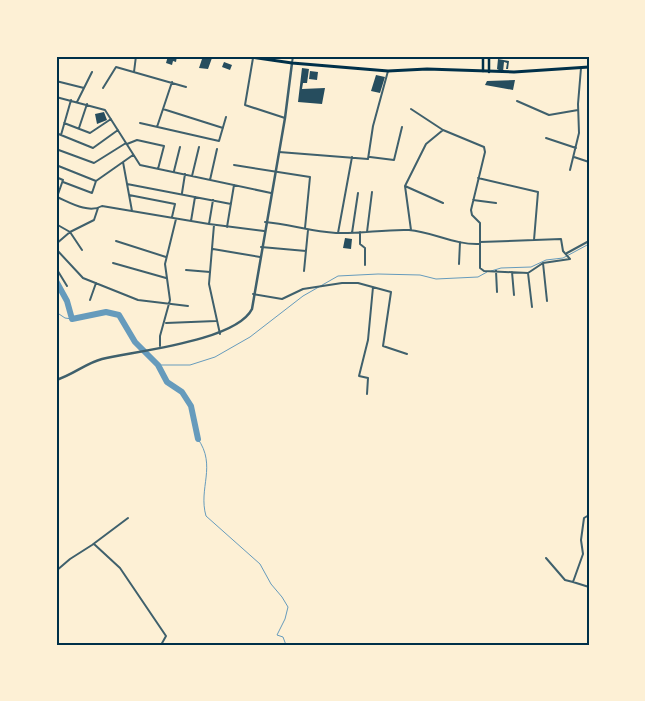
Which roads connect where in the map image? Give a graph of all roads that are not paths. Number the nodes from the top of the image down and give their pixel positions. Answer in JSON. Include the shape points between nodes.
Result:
{"nodes":[{"id":1,"x":136,"y":56,"type":"edge"},
{"id":2,"x":242,"y":56,"type":"edge"},
{"id":3,"x":293,"y":56,"type":"edge"},
{"id":4,"x":483,"y":56,"type":"edge"},
{"id":5,"x":489,"y":56,"type":"edge"},
{"id":6,"x":253,"y":58,"type":"junction"},
{"id":7,"x":268,"y":58,"type":"edge"},
{"id":8,"x":292,"y":63,"type":"junction"},
{"id":9,"x":589,"y":67,"type":"edge"},
{"id":10,"x":581,"y":68,"type":"junction"},
{"id":11,"x":388,"y":71,"type":"junction"},
{"id":12,"x":92,"y":72,"type":"dead end"},
{"id":13,"x":134,"y":72,"type":"junction"},
{"id":14,"x":483,"y":72,"type":"junction"},
{"id":15,"x":489,"y":72,"type":"junction"},
{"id":16,"x":56,"y":81,"type":"edge"},
{"id":17,"x":172,"y":82,"type":"junction"},
{"id":18,"x":186,"y":87,"type":"dead end"},
{"id":19,"x":84,"y":88,"type":"junction"},
{"id":20,"x":103,"y":88,"type":"dead end"},
{"id":21,"x":56,"y":97,"type":"edge"},
{"id":22,"x":71,"y":100,"type":"junction"},
{"id":23,"x":517,"y":101,"type":"dead end"},
{"id":24,"x":77,"y":102,"type":"junction"},
{"id":25,"x":87,"y":104,"type":"junction"},
{"id":26,"x":411,"y":109,"type":"dead end"},
{"id":27,"x":163,"y":110,"type":"junction"},
{"id":28,"x":578,"y":110,"type":"junction"},
{"id":29,"x":226,"y":117,"type":"dead end"},
{"id":30,"x":112,"y":118,"type":"junction"},
{"id":31,"x":285,"y":118,"type":"junction"},
{"id":32,"x":64,"y":122,"type":"junction"},
{"id":33,"x":140,"y":123,"type":"dead end"},
{"id":34,"x":402,"y":127,"type":"dead end"},
{"id":35,"x":79,"y":128,"type":"junction"},
{"id":36,"x":157,"y":128,"type":"junction"},
{"id":37,"x":223,"y":128,"type":"junction"},
{"id":38,"x":119,"y":130,"type":"junction"},
{"id":39,"x":443,"y":130,"type":"junction"},
{"id":40,"x":56,"y":134,"type":"edge"},
{"id":41,"x":61,"y":135,"type":"junction"},
{"id":42,"x":546,"y":138,"type":"dead end"},
{"id":43,"x":127,"y":144,"type":"junction"},
{"id":44,"x":180,"y":147,"type":"dead end"},
{"id":45,"x":198,"y":147,"type":"dead end"},
{"id":46,"x":576,"y":148,"type":"junction"},
{"id":47,"x":56,"y":149,"type":"edge"},
{"id":48,"x":217,"y":149,"type":"dead end"},
{"id":49,"x":279,"y":152,"type":"junction"},
{"id":50,"x":133,"y":155,"type":"junction"},
{"id":51,"x":352,"y":156,"type":"junction"},
{"id":52,"x":369,"y":157,"type":"junction"},
{"id":53,"x":574,"y":157,"type":"junction"},
{"id":54,"x":122,"y":162,"type":"junction"},
{"id":55,"x":589,"y":162,"type":"edge"},
{"id":56,"x":56,"y":165,"type":"edge"},
{"id":57,"x":234,"y":165,"type":"dead end"},
{"id":58,"x":158,"y":169,"type":"junction"},
{"id":59,"x":570,"y":170,"type":"dead end"},
{"id":60,"x":174,"y":172,"type":"junction"},
{"id":61,"x":275,"y":172,"type":"junction"},
{"id":62,"x":185,"y":174,"type":"junction"},
{"id":63,"x":192,"y":176,"type":"junction"},
{"id":64,"x":56,"y":177,"type":"edge"},
{"id":65,"x":478,"y":178,"type":"junction"},
{"id":66,"x":210,"y":180,"type":"junction"},
{"id":67,"x":96,"y":181,"type":"junction"},
{"id":68,"x":63,"y":182,"type":"junction"},
{"id":69,"x":127,"y":184,"type":"junction"},
{"id":70,"x":234,"y":185,"type":"junction"},
{"id":71,"x":405,"y":186,"type":"junction"},
{"id":72,"x":358,"y":192,"type":"dead end"},
{"id":73,"x":372,"y":192,"type":"dead end"},
{"id":74,"x":271,"y":193,"type":"junction"},
{"id":75,"x":182,"y":194,"type":"junction"},
{"id":76,"x":129,"y":196,"type":"junction"},
{"id":77,"x":57,"y":197,"type":"edge"},
{"id":78,"x":194,"y":197,"type":"junction"},
{"id":79,"x":213,"y":200,"type":"junction"},
{"id":80,"x":473,"y":200,"type":"junction"},
{"id":81,"x":442,"y":203,"type":"dead end"},
{"id":82,"x":496,"y":203,"type":"dead end"},
{"id":83,"x":230,"y":204,"type":"junction"},
{"id":84,"x":98,"y":208,"type":"junction"},
{"id":85,"x":132,"y":211,"type":"junction"},
{"id":86,"x":172,"y":218,"type":"junction"},
{"id":87,"x":176,"y":219,"type":"junction"},
{"id":88,"x":191,"y":221,"type":"junction"},
{"id":89,"x":265,"y":222,"type":"junction"},
{"id":90,"x":56,"y":224,"type":"edge"},
{"id":91,"x":209,"y":224,"type":"junction"},
{"id":92,"x":214,"y":225,"type":"junction"},
{"id":93,"x":227,"y":227,"type":"junction"},
{"id":94,"x":305,"y":228,"type":"junction"},
{"id":95,"x":308,"y":230,"type":"junction"},
{"id":96,"x":411,"y":230,"type":"junction"},
{"id":97,"x":264,"y":231,"type":"junction"},
{"id":98,"x":70,"y":232,"type":"junction"},
{"id":99,"x":360,"y":232,"type":"junction"},
{"id":100,"x":367,"y":232,"type":"junction"},
{"id":101,"x":338,"y":233,"type":"junction"},
{"id":102,"x":352,"y":233,"type":"junction"},
{"id":103,"x":534,"y":240,"type":"junction"},
{"id":104,"x":116,"y":241,"type":"dead end"},
{"id":105,"x":589,"y":241,"type":"edge"},
{"id":106,"x":460,"y":242,"type":"junction"},
{"id":107,"x":480,"y":243,"type":"junction"},
{"id":108,"x":56,"y":244,"type":"edge"},
{"id":109,"x":261,"y":247,"type":"junction"},
{"id":110,"x":56,"y":249,"type":"edge"},
{"id":111,"x":212,"y":249,"type":"junction"},
{"id":112,"x":82,"y":250,"type":"dead end"},
{"id":113,"x":306,"y":251,"type":"junction"},
{"id":114,"x":568,"y":255,"type":"junction"},
{"id":115,"x":166,"y":257,"type":"junction"},
{"id":116,"x":260,"y":257,"type":"junction"},
{"id":117,"x":113,"y":263,"type":"dead end"},
{"id":118,"x":365,"y":264,"type":"dead end"},
{"id":119,"x":459,"y":264,"type":"dead end"},
{"id":120,"x":543,"y":264,"type":"junction"},
{"id":121,"x":56,"y":268,"type":"edge"},
{"id":122,"x":186,"y":270,"type":"dead end"},
{"id":123,"x":304,"y":271,"type":"dead end"},
{"id":124,"x":496,"y":271,"type":"junction"},
{"id":125,"x":210,"y":272,"type":"junction"},
{"id":126,"x":512,"y":272,"type":"junction"},
{"id":127,"x":528,"y":274,"type":"junction"},
{"id":128,"x":167,"y":278,"type":"junction"},
{"id":129,"x":96,"y":283,"type":"junction"},
{"id":130,"x":67,"y":286,"type":"dead end"},
{"id":131,"x":373,"y":287,"type":"junction"},
{"id":132,"x":497,"y":292,"type":"dead end"},
{"id":133,"x":253,"y":294,"type":"junction"},
{"id":134,"x":514,"y":295,"type":"dead end"},
{"id":135,"x":90,"y":300,"type":"dead end"},
{"id":136,"x":547,"y":302,"type":"dead end"},
{"id":137,"x":170,"y":304,"type":"junction"},
{"id":138,"x":188,"y":306,"type":"dead end"},
{"id":139,"x":532,"y":307,"type":"dead end"},
{"id":140,"x":216,"y":320,"type":"junction"},
{"id":141,"x":165,"y":323,"type":"junction"},
{"id":142,"x":220,"y":334,"type":"junction"},
{"id":143,"x":160,"y":346,"type":"junction"},
{"id":144,"x":407,"y":354,"type":"dead end"},
{"id":145,"x":56,"y":380,"type":"edge"},
{"id":146,"x":367,"y":394,"type":"dead end"},
{"id":147,"x":589,"y":515,"type":"edge"},
{"id":148,"x":128,"y":518,"type":"dead end"},
{"id":149,"x":94,"y":544,"type":"junction"},
{"id":150,"x":546,"y":558,"type":"dead end"},
{"id":151,"x":56,"y":571,"type":"edge"},
{"id":152,"x":573,"y":582,"type":"junction"},
{"id":153,"x":589,"y":586,"type":"edge"},
{"id":154,"x":161,"y":645,"type":"edge"}],
"edges":[{"from":1,"to":13,"type":"street"},
{"from":2,"to":6,"type":"highway"},
{"from":3,"to":8,"type":"street"},
{"from":4,"to":14,"type":"main road"},
{"from":5,"to":15,"type":"main road"},
{"from":6,"to":7,"type":"highway"},
{"from":6,"to":31,"type":"street","via":[[245,105]]},
{"from":7,"to":8,"type":"highway"},
{"from":8,"to":11,"type":"highway"},
{"from":8,"to":31,"type":"street"},
{"from":9,"to":10,"type":"highway"},
{"from":10,"to":15,"type":"highway"},
{"from":10,"to":28,"type":"street"},
{"from":11,"to":14,"type":"highway"},
{"from":11,"to":52,"type":"street","via":[[373,126]]},
{"from":12,"to":19,"type":"street"},
{"from":13,"to":17,"type":"street"},
{"from":13,"to":20,"type":"street","via":[[114,67]]},
{"from":14,"to":15,"type":"highway"},
{"from":16,"to":19,"type":"street"},
{"from":17,"to":18,"type":"street"},
{"from":17,"to":27,"type":"street"},
{"from":19,"to":24,"type":"street"},
{"from":21,"to":22,"type":"street"},
{"from":22,"to":24,"type":"street"},
{"from":22,"to":32,"type":"street"},
{"from":23,"to":28,"type":"street","via":[[549,114]]},
{"from":24,"to":25,"type":"street"},
{"from":25,"to":30,"type":"street","via":[[105,110]]},
{"from":25,"to":35,"type":"street"},
{"from":26,"to":39,"type":"street"},
{"from":27,"to":36,"type":"street"},
{"from":27,"to":37,"type":"street"},
{"from":28,"to":46,"type":"street"},
{"from":29,"to":37,"type":"street"},
{"from":30,"to":35,"type":"street","via":[[90,132]]},
{"from":30,"to":38,"type":"street"},
{"from":31,"to":49,"type":"street"},
{"from":32,"to":35,"type":"street"},
{"from":32,"to":41,"type":"street"},
{"from":33,"to":36,"type":"street"},
{"from":34,"to":52,"type":"street","via":[[394,160]]},
{"from":36,"to":37,"type":"street","via":[[219,141]]},
{"from":38,"to":41,"type":"street","via":[[93,148]]},
{"from":38,"to":43,"type":"street"},
{"from":39,"to":65,"type":"street","via":[[484,147]]},
{"from":39,"to":71,"type":"street","via":[[426,144]]},
{"from":40,"to":41,"type":"street"},
{"from":42,"to":46,"type":"street"},
{"from":43,"to":47,"type":"street","via":[[94,163]]},
{"from":43,"to":50,"type":"street"},
{"from":43,"to":58,"type":"street","via":[[137,140],[164,146]]},
{"from":44,"to":60,"type":"street"},
{"from":45,"to":63,"type":"street"},
{"from":46,"to":53,"type":"street"},
{"from":48,"to":66,"type":"street"},
{"from":49,"to":51,"type":"street"},
{"from":49,"to":61,"type":"street"},
{"from":50,"to":54,"type":"street"},
{"from":50,"to":58,"type":"street","via":[[140,165]]},
{"from":51,"to":52,"type":"street"},
{"from":51,"to":101,"type":"street"},
{"from":53,"to":55,"type":"street"},
{"from":53,"to":59,"type":"street"},
{"from":54,"to":67,"type":"street"},
{"from":54,"to":69,"type":"street"},
{"from":56,"to":67,"type":"street"},
{"from":57,"to":61,"type":"street"},
{"from":58,"to":60,"type":"street"},
{"from":60,"to":62,"type":"street"},
{"from":61,"to":74,"type":"street"},
{"from":61,"to":94,"type":"street","via":[[309,176],[311,179]]},
{"from":62,"to":63,"type":"street"},
{"from":62,"to":75,"type":"street"},
{"from":63,"to":66,"type":"street"},
{"from":64,"to":68,"type":"street"},
{"from":65,"to":80,"type":"street"},
{"from":65,"to":103,"type":"street","via":[[538,192]]},
{"from":66,"to":70,"type":"street"},
{"from":67,"to":68,"type":"street","via":[[92,193]]},
{"from":68,"to":77,"type":"street"},
{"from":69,"to":75,"type":"street"},
{"from":69,"to":76,"type":"street"},
{"from":70,"to":74,"type":"street"},
{"from":70,"to":83,"type":"street"},
{"from":71,"to":81,"type":"street"},
{"from":71,"to":96,"type":"street"},
{"from":72,"to":102,"type":"street"},
{"from":73,"to":100,"type":"street"},
{"from":74,"to":89,"type":"street"},
{"from":75,"to":78,"type":"street"},
{"from":76,"to":85,"type":"street"},
{"from":76,"to":86,"type":"street","via":[[175,204]]},
{"from":77,"to":84,"type":"street","via":[[85,208]]},
{"from":78,"to":79,"type":"street"},
{"from":78,"to":88,"type":"street"},
{"from":79,"to":83,"type":"street"},
{"from":79,"to":91,"type":"street"},
{"from":80,"to":82,"type":"street"},
{"from":80,"to":107,"type":"street","via":[[471,212],[479,220]]},
{"from":83,"to":93,"type":"street"},
{"from":84,"to":85,"type":"street"},
{"from":84,"to":98,"type":"street","via":[[94,220]]},
{"from":85,"to":86,"type":"street"},
{"from":86,"to":87,"type":"street"},
{"from":87,"to":88,"type":"street"},
{"from":87,"to":115,"type":"street"},
{"from":88,"to":91,"type":"street"},
{"from":89,"to":94,"type":"street"},
{"from":89,"to":97,"type":"street"},
{"from":90,"to":98,"type":"street"},
{"from":91,"to":92,"type":"street"},
{"from":92,"to":93,"type":"street"},
{"from":92,"to":111,"type":"street"},
{"from":93,"to":97,"type":"street"},
{"from":94,"to":95,"type":"street"},
{"from":95,"to":101,"type":"street"},
{"from":95,"to":113,"type":"street"},
{"from":96,"to":100,"type":"street"},
{"from":96,"to":106,"type":"street"},
{"from":97,"to":109,"type":"street"},
{"from":98,"to":108,"type":"street"},
{"from":98,"to":112,"type":"street"},
{"from":99,"to":100,"type":"street"},
{"from":99,"to":102,"type":"street"},
{"from":99,"to":118,"type":"street","via":[[360,243],[366,248]]},
{"from":101,"to":102,"type":"street"},
{"from":103,"to":107,"type":"street"},
{"from":103,"to":114,"type":"street","via":[[560,239],[562,249]]},
{"from":104,"to":115,"type":"street"},
{"from":105,"to":114,"type":"street"},
{"from":106,"to":107,"type":"street"},
{"from":106,"to":119,"type":"street"},
{"from":107,"to":124,"type":"street","via":[[480,270]]},
{"from":109,"to":113,"type":"street"},
{"from":109,"to":116,"type":"street"},
{"from":110,"to":129,"type":"street","via":[[79,276]]},
{"from":111,"to":116,"type":"street"},
{"from":111,"to":125,"type":"street"},
{"from":113,"to":123,"type":"street"},
{"from":114,"to":120,"type":"street","via":[[566,260]]},
{"from":115,"to":128,"type":"street"},
{"from":116,"to":133,"type":"street"},
{"from":117,"to":128,"type":"street"},
{"from":120,"to":127,"type":"street"},
{"from":120,"to":136,"type":"street"},
{"from":121,"to":130,"type":"street"},
{"from":122,"to":125,"type":"street"},
{"from":124,"to":126,"type":"street"},
{"from":124,"to":132,"type":"street"},
{"from":125,"to":140,"type":"street"},
{"from":126,"to":127,"type":"street"},
{"from":126,"to":134,"type":"street"},
{"from":127,"to":139,"type":"street"},
{"from":128,"to":137,"type":"street"},
{"from":129,"to":135,"type":"street"},
{"from":129,"to":137,"type":"street","via":[[138,300]]},
{"from":131,"to":133,"type":"street","via":[[358,284],[320,286],[282,298]]},
{"from":131,"to":144,"type":"street","via":[[391,292],[383,346]]},
{"from":131,"to":146,"type":"street","via":[[368,340],[359,376],[368,378]]},
{"from":133,"to":142,"type":"street","via":[[252,309],[248,314]]},
{"from":137,"to":138,"type":"street"},
{"from":137,"to":141,"type":"street"},
{"from":140,"to":141,"type":"street"},
{"from":140,"to":142,"type":"street"},
{"from":141,"to":143,"type":"street"},
{"from":142,"to":143,"type":"street"},
{"from":143,"to":145,"type":"street","via":[[94,362]]},
{"from":147,"to":152,"type":"street","via":[[584,518],[583,554]]},
{"from":148,"to":149,"type":"street"},
{"from":149,"to":151,"type":"street"},
{"from":149,"to":154,"type":"street","via":[[120,568],[166,636]]},
{"from":150,"to":152,"type":"street","via":[[565,580]]},
{"from":152,"to":153,"type":"street"}]}
